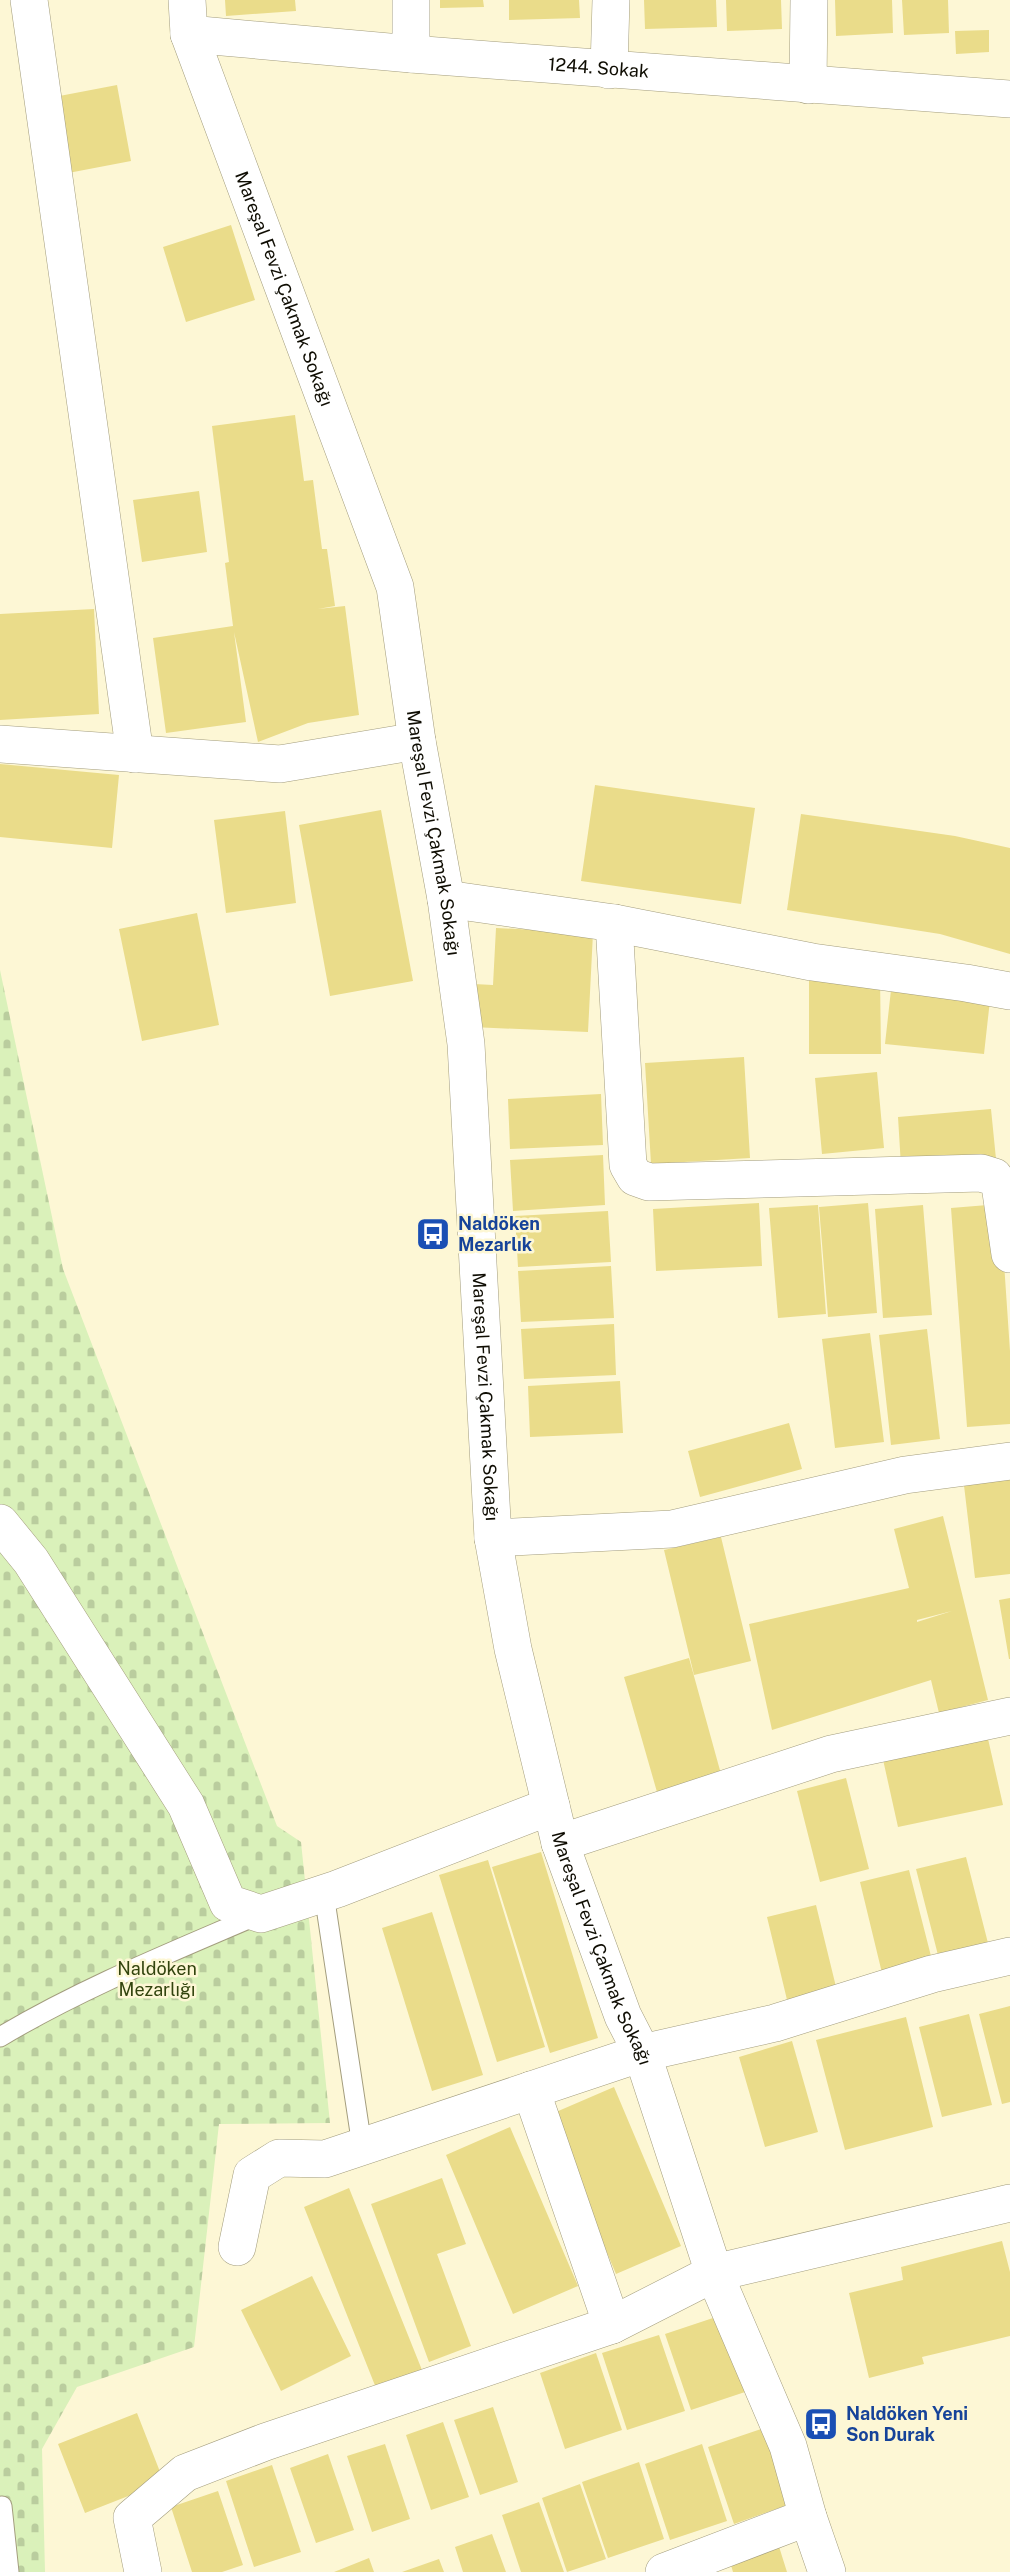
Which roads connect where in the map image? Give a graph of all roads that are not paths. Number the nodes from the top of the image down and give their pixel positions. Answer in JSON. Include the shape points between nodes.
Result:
{"nodes":[{"id":1,"x":29,"y":0,"type":"edge"},
{"id":2,"x":411,"y":0,"type":"edge"},
{"id":3,"x":611,"y":0,"type":"edge"},
{"id":4,"x":809,"y":0,"type":"edge"},
{"id":5,"x":188,"y":17,"type":"edge"},
{"id":6,"x":411,"y":54,"type":"junction"},
{"id":7,"x":610,"y":69,"type":"junction"},
{"id":8,"x":808,"y":85,"type":"junction"},
{"id":9,"x":1010,"y":99,"type":"edge"},
{"id":10,"x":417,"y":741,"type":"junction"},
{"id":11,"x":0,"y":744,"type":"edge"},
{"id":12,"x":135,"y":754,"type":"junction"},
{"id":13,"x":446,"y":899,"type":"junction"},
{"id":14,"x":614,"y":923,"type":"junction"},
{"id":15,"x":1010,"y":991,"type":"edge"},
{"id":16,"x":1010,"y":1254,"type":"edge"},
{"id":17,"x":1010,"y":1461,"type":"edge"},
{"id":18,"x":0,"y":1523,"type":"edge"},
{"id":19,"x":493,"y":1538,"type":"junction"},
{"id":20,"x":1010,"y":1716,"type":"edge"},
{"id":21,"x":551,"y":1805,"type":"junction"},
{"id":22,"x":560,"y":1843,"type":"junction"},
{"id":23,"x":324,"y":1894,"type":"junction"},
{"id":24,"x":261,"y":1914,"type":"junction"},
{"id":25,"x":1010,"y":1956,"type":"edge"},
{"id":26,"x":0,"y":2036,"type":"edge"},
{"id":27,"x":642,"y":2053,"type":"junction"},
{"id":28,"x":531,"y":2090,"type":"junction"},
{"id":29,"x":362,"y":2146,"type":"junction"},
{"id":30,"x":1010,"y":2203,"type":"edge"},
{"id":31,"x":237,"y":2247,"type":"dead end"},
{"id":32,"x":714,"y":2273,"type":"junction"},
{"id":33,"x":612,"y":2325,"type":"junction"},
{"id":34,"x":2,"y":2507,"type":"dead end"},
{"id":35,"x":808,"y":2517,"type":"junction"},
{"id":36,"x":9,"y":2572,"type":"edge"},
{"id":37,"x":144,"y":2572,"type":"edge"},
{"id":38,"x":664,"y":2572,"type":"edge"},
{"id":39,"x":827,"y":2572,"type":"edge"}],
"edges":[{"from":1,"to":12,"type":"street"},
{"from":2,"to":6,"type":"street"},
{"from":3,"to":7,"type":"street"},
{"from":4,"to":8,"type":"street"},
{"from":5,"to":6,"type":"street","name":"1244. Sokak"},
{"from":5,"to":10,"type":"street","name":"Mareşal Fevzi Çakmak Sokağı","via":[[395,587]]},
{"from":6,"to":7,"type":"street","name":"1244. Sokak"},
{"from":7,"to":8,"type":"street","name":"1244. Sokak"},
{"from":8,"to":9,"type":"street","name":"1244. Sokak"},
{"from":10,"to":12,"type":"street","via":[[280,764]]},
{"from":10,"to":13,"type":"street","name":"Mareşal Fevzi Çakmak Sokağı"},
{"from":11,"to":12,"type":"street"},
{"from":13,"to":14,"type":"street"},
{"from":13,"to":19,"type":"street","name":"Mareşal Fevzi Çakmak Sokağı","via":[[466,1044]]},
{"from":14,"to":15,"type":"street","via":[[812,962]]},
{"from":14,"to":16,"type":"street","via":[[628,1165],[635,1177],[649,1182],[981,1173],[1000,1185]]},
{"from":17,"to":19,"type":"street","via":[[905,1475],[673,1529]]},
{"from":18,"to":24,"type":"street","via":[[31,1561],[186,1805],[228,1903]]},
{"from":19,"to":21,"type":"street","name":"Mareşal Fevzi Çakmak Sokağı","via":[[513,1649]]},
{"from":20,"to":22,"type":"street","via":[[831,1754]]},
{"from":21,"to":22,"type":"street","name":"Mareşal Fevzi Çakmak Sokağı"},
{"from":21,"to":23,"type":"street"},
{"from":22,"to":27,"type":"street","name":"Mareşal Fevzi Çakmak Sokağı","via":[[623,2016]]},
{"from":23,"to":24,"type":"street"},
{"from":23,"to":29,"type":"lane"},
{"from":24,"to":26,"type":"lane","via":[[122,1974]]},
{"from":25,"to":27,"type":"street","via":[[932,1974],[775,2023]]},
{"from":27,"to":28,"type":"street"},
{"from":27,"to":32,"type":"street","name":"Mareşal Fevzi Çakmak Sokağı"},
{"from":28,"to":29,"type":"street"},
{"from":28,"to":33,"type":"street"},
{"from":29,"to":31,"type":"street","via":[[325,2159],[278,2158],[252,2175]]},
{"from":30,"to":32,"type":"street"},
{"from":32,"to":33,"type":"street"},
{"from":32,"to":35,"type":"street","name":"Mareşal Fevzi Çakmak Sokağı","via":[[788,2446]]},
{"from":33,"to":37,"type":"street","via":[[185,2473],[132,2518]]},
{"from":34,"to":36,"type":"lane"},
{"from":35,"to":38,"type":"street"},
{"from":35,"to":39,"type":"street","name":"Mareşal Fevzi Çakmak Sokağı"}]}
